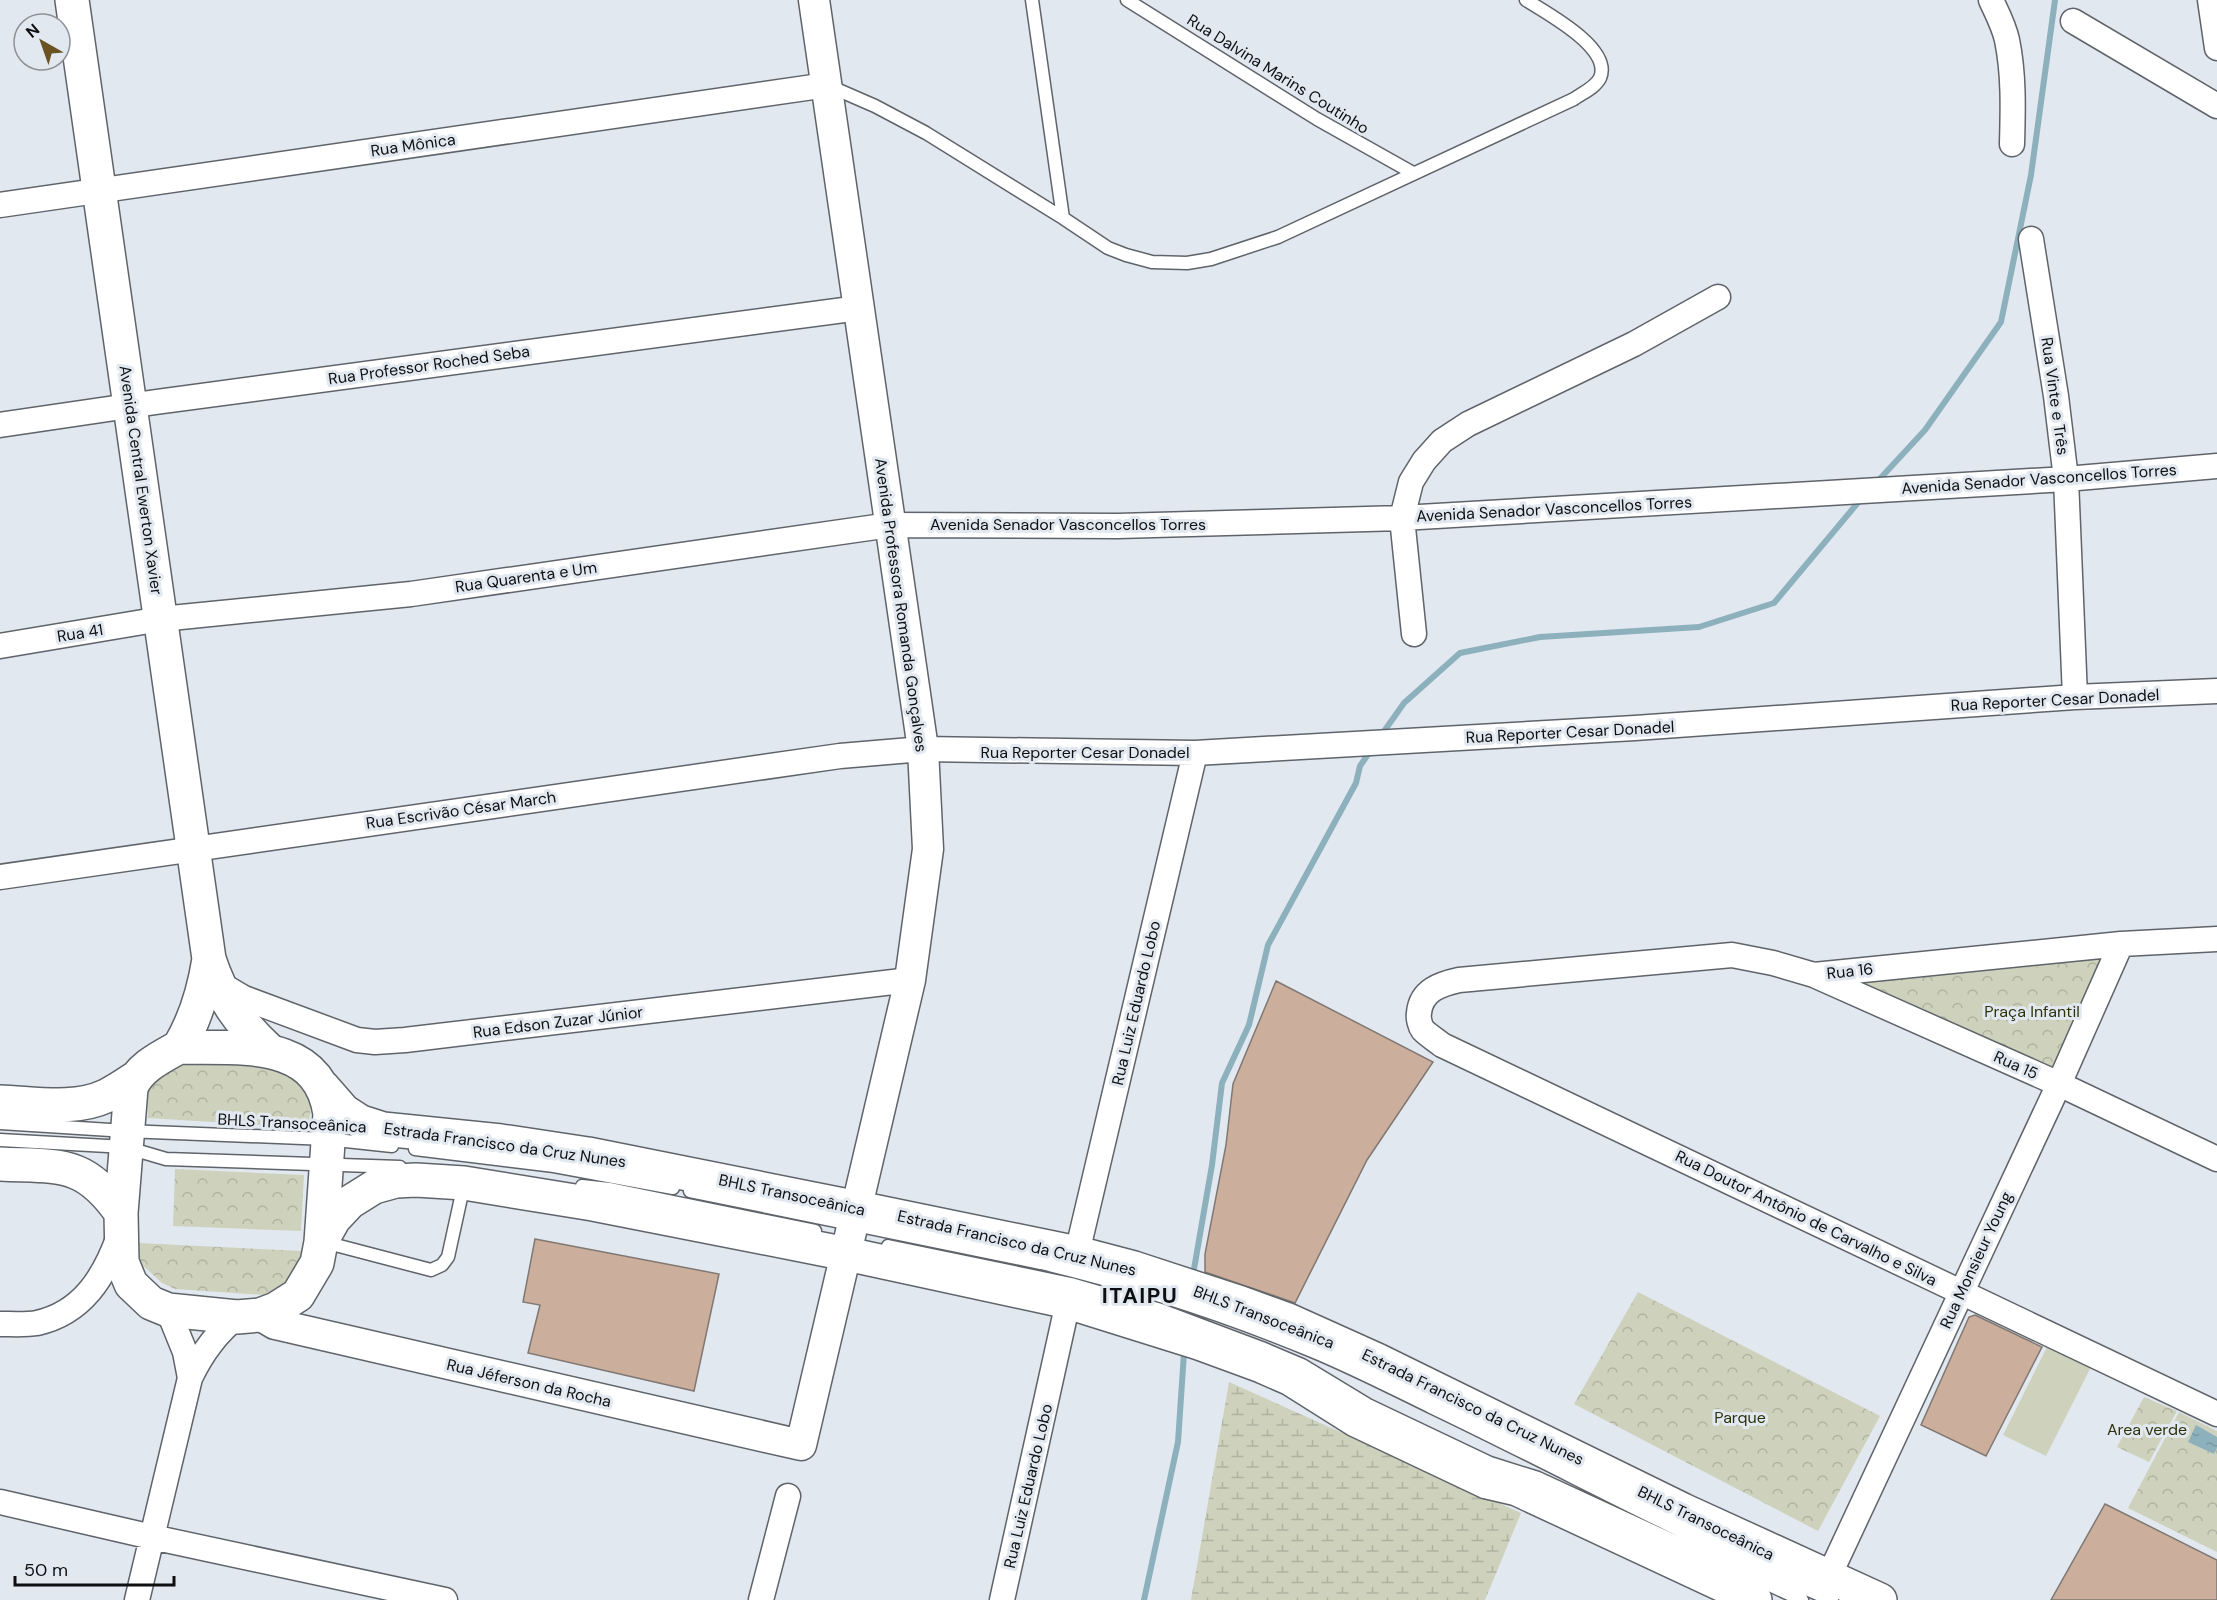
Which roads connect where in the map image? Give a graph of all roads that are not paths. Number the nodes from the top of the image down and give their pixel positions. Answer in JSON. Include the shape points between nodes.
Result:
{"nodes":[{"id":1,"x":72,"y":0,"type":"edge"},
{"id":2,"x":814,"y":0,"type":"edge"},
{"id":3,"x":1032,"y":0,"type":"edge"},
{"id":4,"x":1127,"y":0,"type":"edge"},
{"id":5,"x":1526,"y":0,"type":"edge"},
{"id":6,"x":1991,"y":0,"type":"edge"},
{"id":7,"x":2210,"y":0,"type":"edge"},
{"id":8,"x":2073,"y":21,"type":"dead end"},
{"id":9,"x":2217,"y":48,"type":"edge"},
{"id":10,"x":826,"y":86,"type":"junction"},
{"id":11,"x":2217,"y":106,"type":"edge"},
{"id":12,"x":2012,"y":144,"type":"dead end"},
{"id":13,"x":1413,"y":173,"type":"junction"},
{"id":14,"x":99,"y":191,"type":"junction"},
{"id":15,"x":0,"y":205,"type":"edge"},
{"id":16,"x":1063,"y":218,"type":"junction"},
{"id":17,"x":2031,"y":239,"type":"dead end"},
{"id":18,"x":1718,"y":297,"type":"dead end"},
{"id":19,"x":859,"y":308,"type":"junction"},
{"id":20,"x":130,"y":406,"type":"junction"},
{"id":21,"x":0,"y":425,"type":"edge"},
{"id":22,"x":2217,"y":466,"type":"edge"},
{"id":23,"x":2066,"y":479,"type":"junction"},
{"id":24,"x":1402,"y":518,"type":"junction"},
{"id":25,"x":890,"y":525,"type":"junction"},
{"id":26,"x":161,"y":619,"type":"junction"},
{"id":27,"x":1414,"y":634,"type":"dead end"},
{"id":28,"x":0,"y":646,"type":"edge"},
{"id":29,"x":2217,"y":691,"type":"edge"},
{"id":30,"x":2075,"y":697,"type":"junction"},
{"id":31,"x":923,"y":749,"type":"junction"},
{"id":32,"x":1195,"y":753,"type":"junction"},
{"id":33,"x":193,"y":848,"type":"junction"},
{"id":34,"x":0,"y":877,"type":"edge"},
{"id":35,"x":2217,"y":939,"type":"edge"},
{"id":36,"x":2121,"y":944,"type":"junction"},
{"id":37,"x":213,"y":970,"type":"junction"},
{"id":38,"x":1814,"y":975,"type":"junction"},
{"id":39,"x":910,"y":980,"type":"junction"},
{"id":40,"x":1420,"y":1002,"type":"joint"},
{"id":41,"x":179,"y":1047,"type":"junction"},
{"id":42,"x":269,"y":1050,"type":"junction"},
{"id":43,"x":134,"y":1079,"type":"junction"},
{"id":44,"x":2059,"y":1084,"type":"junction"},
{"id":45,"x":322,"y":1087,"type":"junction"},
{"id":46,"x":0,"y":1102,"type":"edge"},
{"id":47,"x":0,"y":1123,"type":"edge"},
{"id":48,"x":125,"y":1139,"type":"junction"},
{"id":49,"x":0,"y":1140,"type":"edge"},
{"id":50,"x":326,"y":1152,"type":"junction"},
{"id":51,"x":2217,"y":1159,"type":"edge"},
{"id":52,"x":0,"y":1164,"type":"edge"},
{"id":53,"x":509,"y":1178,"type":"dead end"},
{"id":54,"x":464,"y":1183,"type":"junction"},
{"id":55,"x":564,"y":1184,"type":"dead end"},
{"id":56,"x":120,"y":1223,"type":"junction"},
{"id":57,"x":851,"y":1235,"type":"junction"},
{"id":58,"x":321,"y":1242,"type":"junction"},
{"id":59,"x":1077,"y":1253,"type":"junction"},
{"id":60,"x":1960,"y":1292,"type":"junction"},
{"id":61,"x":1068,"y":1302,"type":"junction"},
{"id":62,"x":168,"y":1310,"type":"junction"},
{"id":63,"x":248,"y":1316,"type":"junction"},
{"id":64,"x":0,"y":1324,"type":"edge"},
{"id":65,"x":190,"y":1378,"type":"junction"},
{"id":66,"x":2217,"y":1414,"type":"edge"},
{"id":67,"x":801,"y":1445,"type":"joint"},
{"id":68,"x":788,"y":1496,"type":"dead end"},
{"id":69,"x":0,"y":1502,"type":"edge"},
{"id":70,"x":152,"y":1538,"type":"junction"},
{"id":71,"x":1831,"y":1588,"type":"edge"},
{"id":72,"x":137,"y":1600,"type":"edge"},
{"id":73,"x":445,"y":1600,"type":"edge"},
{"id":74,"x":761,"y":1600,"type":"edge"},
{"id":75,"x":1002,"y":1600,"type":"edge"},
{"id":76,"x":1755,"y":1600,"type":"edge"},
{"id":77,"x":1802,"y":1600,"type":"edge"},
{"id":78,"x":1880,"y":1600,"type":"edge"}],
"edges":[{"from":1,"to":14,"type":"main road","name":"Avenida Central Ewerton Xavier"},
{"from":2,"to":10,"type":"street","name":"Avenida Professora Romanda Gonçalves"},
{"from":3,"to":16,"type":"lane"},
{"from":4,"to":13,"type":"lane","name":"Rua Dalvina Marins Coutinho"},
{"from":5,"to":13,"type":"lane","via":[[1590,45],[1599,58],[1600,78],[1574,99]]},
{"from":6,"to":12,"type":"street","via":[[2007,38],[2012,72]]},
{"from":7,"to":9,"type":"street"},
{"from":8,"to":11,"type":"street"},
{"from":10,"to":14,"type":"street","name":"Rua Mônica"},
{"from":10,"to":16,"type":"lane","via":[[926,133]]},
{"from":10,"to":19,"type":"street","name":"Avenida Professora Romanda Gonçalves"},
{"from":13,"to":16,"type":"lane","via":[[1278,237],[1187,263],[1152,262],[1126,255],[1108,248]]},
{"from":14,"to":15,"type":"street","name":"Rua Mônica"},
{"from":14,"to":20,"type":"main road","name":"Avenida Central Ewerton Xavier"},
{"from":17,"to":23,"type":"street","name":"Rua Vinte e Três"},
{"from":18,"to":24,"type":"street","via":[[1634,344],[1468,424],[1442,441],[1412,482]]},
{"from":19,"to":20,"type":"street","name":"Rua Professor Roched Seba"},
{"from":19,"to":25,"type":"street","name":"Avenida Professora Romanda Gonçalves"},
{"from":20,"to":21,"type":"street","name":"Rua Professor Roched Seba"},
{"from":20,"to":26,"type":"main road","name":"Avenida Central Ewerton Xavier"},
{"from":22,"to":23,"type":"street","name":"Avenida Senador Vasconcellos Torres"},
{"from":23,"to":24,"type":"street","name":"Avenida Senador Vasconcellos Torres"},
{"from":23,"to":30,"type":"street","name":"Rua Vinte e Três"},
{"from":24,"to":25,"type":"street","name":"Avenida Senador Vasconcellos Torres","via":[[1118,526]]},
{"from":24,"to":27,"type":"street"},
{"from":25,"to":26,"type":"street","name":"Rua Quarenta e Um","via":[[411,594]]},
{"from":25,"to":31,"type":"street","name":"Avenida Professora Romanda Gonçalves"},
{"from":26,"to":28,"type":"street","name":"Rua 41"},
{"from":26,"to":33,"type":"main road","name":"Avenida Central Ewerton Xavier"},
{"from":29,"to":30,"type":"street","name":"Rua Reporter Cesar Donadel"},
{"from":30,"to":32,"type":"street","name":"Rua Reporter Cesar Donadel"},
{"from":31,"to":32,"type":"street","name":"Rua Reporter Cesar Donadel"},
{"from":31,"to":33,"type":"street","name":"Rua Escrivão César March","via":[[840,756]]},
{"from":31,"to":39,"type":"street","name":"Avenida Professora Romanda Gonçalves","via":[[928,849]]},
{"from":32,"to":59,"type":"street","name":"Rua Luiz Eduardo Lobo"},
{"from":33,"to":34,"type":"street","name":"Rua Escrivão César March"},
{"from":33,"to":37,"type":"main road","name":"Avenida Central Ewerton Xavier"},
{"from":35,"to":36,"type":"street","name":"Rua 16"},
{"from":36,"to":38,"type":"street","name":"Rua 16"},
{"from":36,"to":44,"type":"street","name":"Rua Monsieur Young"},
{"from":37,"to":39,"type":"street","name":"Rua Edson Zuzar Júnior","via":[[244,998],[357,1040],[375,1042]]},
{"from":37,"to":41,"type":"main road","name":"Avenida Central Ewerton Xavier"},
{"from":37,"to":42,"type":"main road","name":"Avenida Central Ewerton Xavier","via":[[232,1010]]},
{"from":38,"to":40,"type":"street","name":"Rua 16","via":[[1732,955],[1459,980],[1431,990]]},
{"from":38,"to":44,"type":"street","name":"Rua 15"},
{"from":39,"to":57,"type":"street","name":"Avenida Professora Romanda Gonçalves"},
{"from":40,"to":60,"type":"street","name":"Rua Doutor Antônio de Carvalho e Silva","via":[[1422,1029],[1442,1045]]},
{"from":41,"to":42,"type":"main road"},
{"from":41,"to":43,"type":"main road"},
{"from":42,"to":45,"type":"main road","name":"Estrada Francisco da Cruz Nunes","via":[[307,1069]]},
{"from":43,"to":46,"type":"main road","via":[[85,1103]]},
{"from":43,"to":48,"type":"main road"},
{"from":44,"to":51,"type":"street","name":"Rua 15"},
{"from":44,"to":60,"type":"street","name":"Rua Monsieur Young"},
{"from":45,"to":50,"type":"main road","via":[[330,1114]]},
{"from":45,"to":57,"type":"main road","name":"Estrada Francisco da Cruz Nunes","via":[[335,1103],[361,1122],[383,1129],[588,1154]]},
{"from":47,"to":48,"type":"lane","name":"BHLS Transoceânica"},
{"from":48,"to":49,"type":"lane","name":"BHLS Transoceânica"},
{"from":48,"to":50,"type":"lane","name":"BHLS Transoceânica"},
{"from":48,"to":50,"type":"lane","name":"BHLS Transoceânica","via":[[166,1159]]},
{"from":48,"to":56,"type":"main road"},
{"from":50,"to":53,"type":"lane","name":"BHLS Transoceânica","via":[[417,1168]]},
{"from":50,"to":57,"type":"lane","name":"BHLS Transoceânica","via":[[554,1166],[668,1187]]},
{"from":50,"to":58,"type":"main road"},
{"from":52,"to":56,"type":"main road","via":[[66,1168],[91,1178],[109,1195]]},
{"from":54,"to":57,"type":"main road","name":"Estrada Francisco da Cruz Nunes","via":[[593,1204]]},
{"from":54,"to":58,"type":"main road","name":"Estrada Francisco da Cruz Nunes","via":[[406,1180],[374,1187],[350,1202]]},
{"from":54,"to":58,"type":"lane","via":[[448,1257],[431,1270]]},
{"from":55,"to":57,"type":"lane","name":"BHLS Transoceânica"},
{"from":56,"to":62,"type":"main road","via":[[122,1262],[131,1284],[151,1303]]},
{"from":56,"to":64,"type":"street","via":[[112,1255],[87,1295],[66,1313],[35,1323]]},
{"from":57,"to":59,"type":"main road","name":"Estrada Francisco da Cruz Nunes"},
{"from":57,"to":61,"type":"main road","name":"Estrada Francisco da Cruz Nunes"},
{"from":57,"to":67,"type":"street","name":"Avenida Professora Romanda Gonçalves"},
{"from":57,"to":71,"type":"lane","name":"BHLS Transoceânica","via":[[1093,1275],[1294,1344],[1646,1513]]},
{"from":57,"to":77,"type":"lane","name":"BHLS Transoceânica","via":[[1071,1284],[1161,1310],[1262,1348],[1302,1365],[1368,1405],[1490,1463],[1538,1478]]},
{"from":58,"to":63,"type":"main road","via":[[316,1263],[298,1295],[276,1309]]},
{"from":59,"to":71,"type":"main road","name":"Estrada Francisco da Cruz Nunes","via":[[1144,1271],[1288,1320],[1377,1359]]},
{"from":60,"to":66,"type":"street","name":"Rua Doutor Antônio de Carvalho e Silva"},
{"from":60,"to":71,"type":"street","name":"Rua Monsieur Young"},
{"from":61,"to":75,"type":"street","name":"Rua Luiz Eduardo Lobo"},
{"from":61,"to":76,"type":"main road","name":"Estrada Francisco da Cruz Nunes","via":[[1259,1365],[1291,1379],[1356,1420],[1487,1482],[1517,1489]]},
{"from":62,"to":63,"type":"main road"},
{"from":62,"to":65,"type":"street","via":[[185,1352]]},
{"from":63,"to":65,"type":"street","via":[[222,1329],[199,1358]]},
{"from":63,"to":67,"type":"street","name":"Rua Jéferson da Rocha"},
{"from":65,"to":70,"type":"street"},
{"from":68,"to":74,"type":"street"},
{"from":69,"to":70,"type":"street"},
{"from":70,"to":72,"type":"street"},
{"from":70,"to":73,"type":"street"},
{"from":71,"to":78,"type":"main road","name":"Estrada Francisco da Cruz Nunes"}]}
